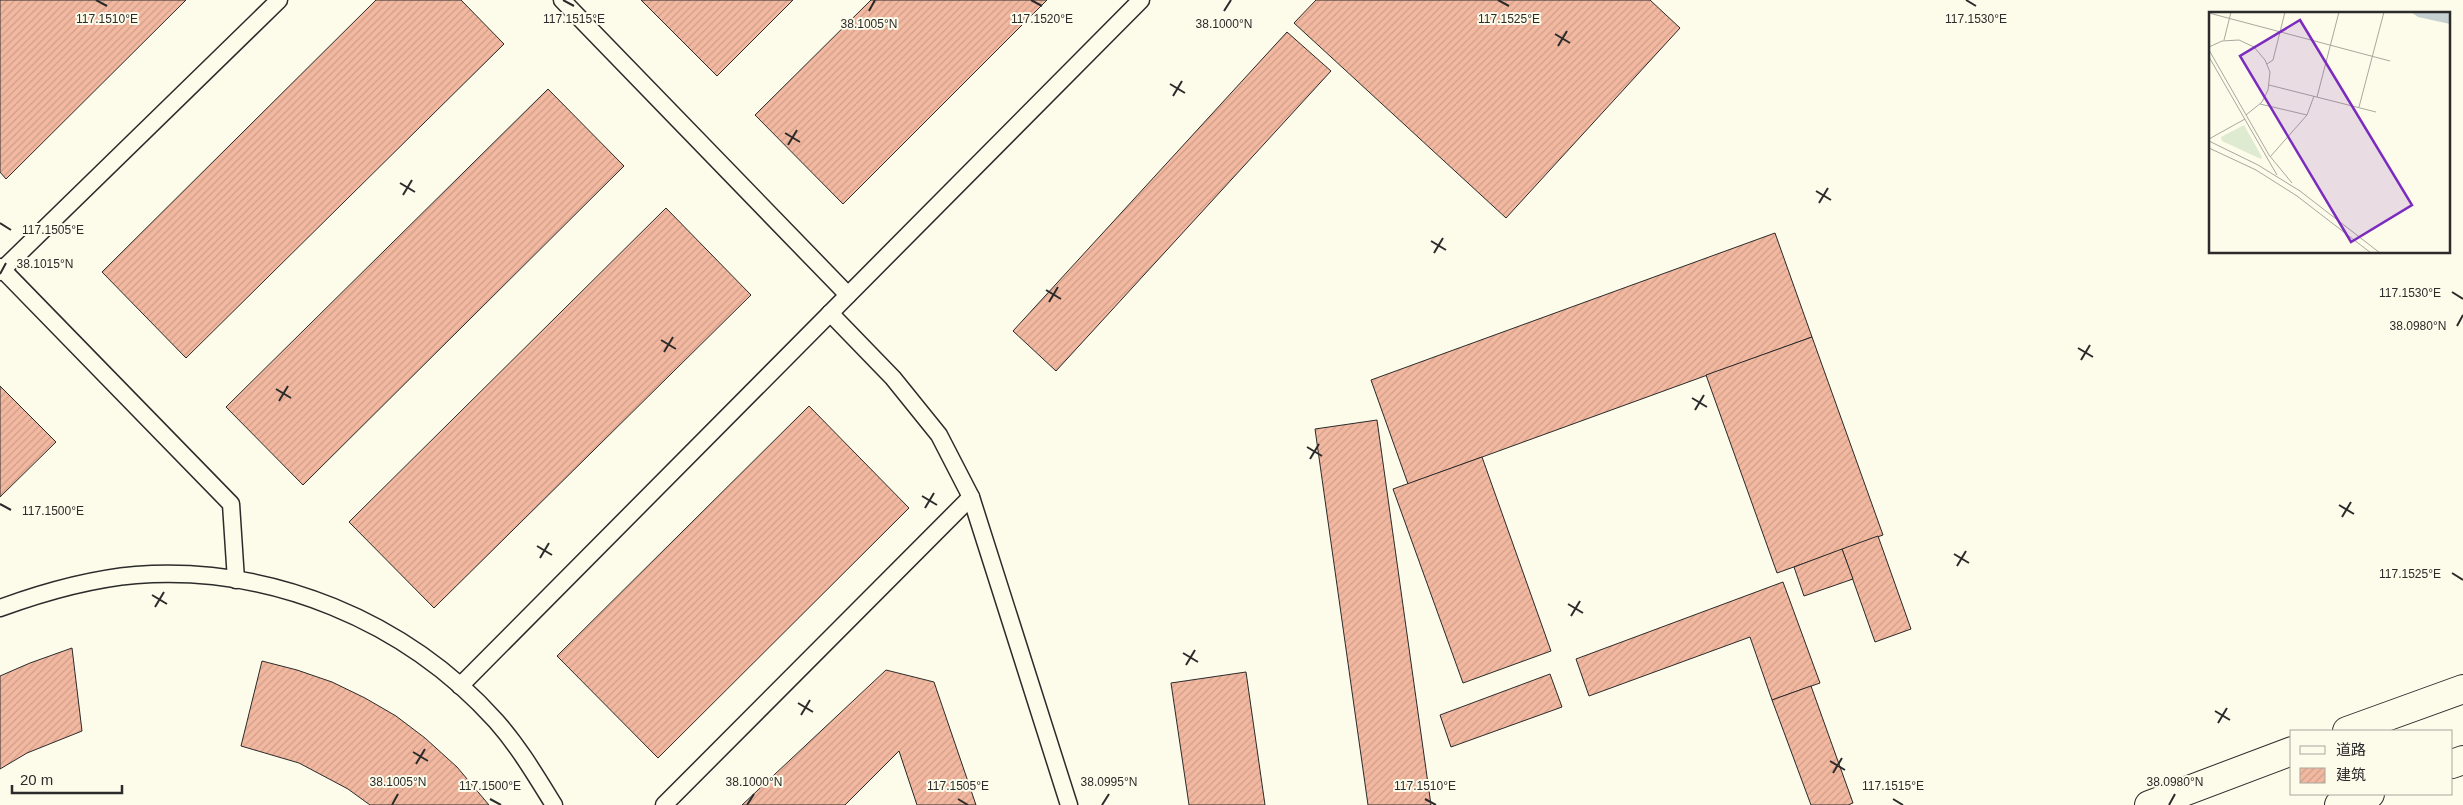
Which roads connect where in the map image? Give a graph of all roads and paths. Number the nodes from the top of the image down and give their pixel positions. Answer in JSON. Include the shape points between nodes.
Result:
{"nodes":[{"id":1,"x":279,"y":0,"type":"edge"},
{"id":2,"x":562,"y":0,"type":"edge"},
{"id":3,"x":1141,"y":0,"type":"edge"},
{"id":4,"x":1,"y":270,"type":"edge"},
{"id":5,"x":848,"y":295,"type":"junction"},
{"id":6,"x":830,"y":313,"type":"junction"},
{"id":7,"x":971,"y":497,"type":"junction"},
{"id":8,"x":236,"y":580,"type":"junction"},
{"id":9,"x":0,"y":608,"type":"edge"},
{"id":10,"x":460,"y":686,"type":"junction"},
{"id":11,"x":2463,"y":689,"type":"edge"},
{"id":12,"x":2350,"y":730,"type":"edge"},
{"id":13,"x":2290,"y":752,"type":"edge"},
{"id":14,"x":2367,"y":795,"type":"edge"},
{"id":15,"x":554,"y":805,"type":"edge"},
{"id":16,"x":664,"y":805,"type":"edge"},
{"id":17,"x":1069,"y":805,"type":"edge"},
{"id":18,"x":2149,"y":805,"type":"edge"},
{"id":19,"x":2339,"y":805,"type":"edge"}],
"edges":[{"from":1,"to":4,"type":"lane"},
{"from":2,"to":5,"type":"lane"},
{"from":3,"to":5,"type":"lane"},
{"from":4,"to":8,"type":"lane","via":[[231,504]]},
{"from":5,"to":6,"type":"lane"},
{"from":6,"to":7,"type":"lane","via":[[893,378],[939,436]]},
{"from":6,"to":10,"type":"lane"},
{"from":7,"to":16,"type":"lane"},
{"from":7,"to":17,"type":"lane"},
{"from":8,"to":9,"type":"lane","via":[[186,575],[136,576],[86,582]]},
{"from":8,"to":10,"type":"lane","via":[[286,590],[341,610],[379,628]]},
{"from":10,"to":15,"type":"lane","via":[[496,722],[528,763]]},
{"from":11,"to":12,"type":"main road"},
{"from":13,"to":18,"type":"main road"},
{"from":14,"to":19,"type":"main road"}]}
